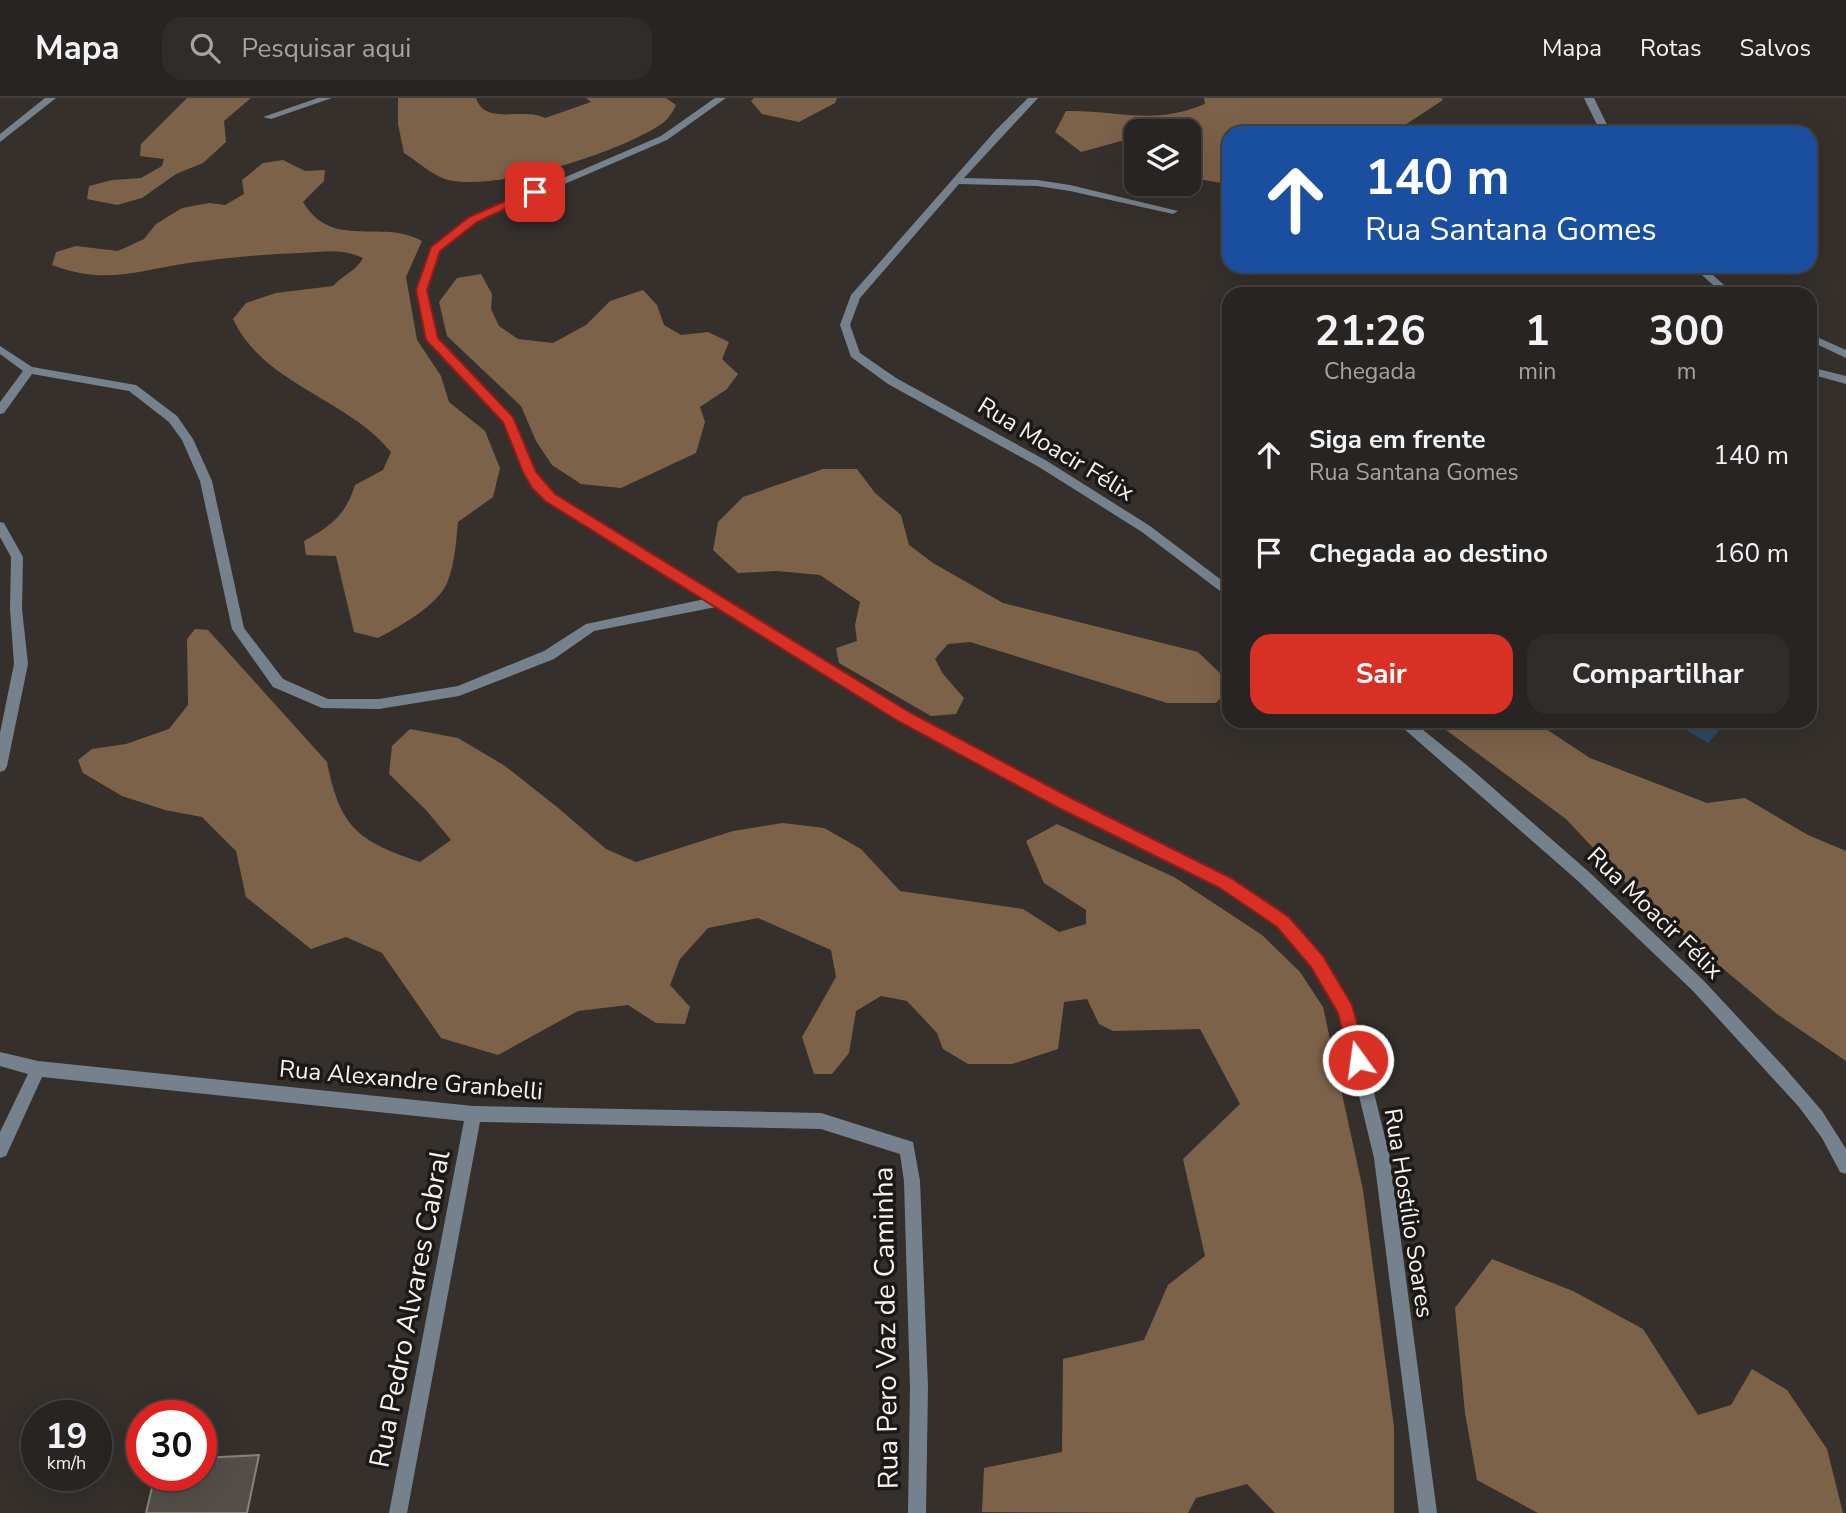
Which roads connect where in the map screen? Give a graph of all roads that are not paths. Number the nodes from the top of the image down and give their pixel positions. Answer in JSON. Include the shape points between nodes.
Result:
{"nodes":[{"id":1,"x":51,"y":98,"type":"edge"},
{"id":2,"x":327,"y":98,"type":"edge"},
{"id":3,"x":721,"y":98,"type":"edge"},
{"id":4,"x":1033,"y":98,"type":"edge"},
{"id":5,"x":1589,"y":98,"type":"edge"},
{"id":6,"x":268,"y":117,"type":"dead end"},
{"id":7,"x":1603,"y":126,"type":"edge"},
{"id":8,"x":0,"y":138,"type":"edge"},
{"id":9,"x":957,"y":181,"type":"junction"},
{"id":10,"x":1173,"y":211,"type":"dead end"},
{"id":11,"x":1705,"y":273,"type":"edge"},
{"id":12,"x":1721,"y":287,"type":"edge"},
{"id":13,"x":1817,"y":340,"type":"edge"},
{"id":14,"x":0,"y":349,"type":"edge"},
{"id":15,"x":1846,"y":354,"type":"edge"},
{"id":16,"x":29,"y":370,"type":"junction"},
{"id":17,"x":1817,"y":373,"type":"edge"},
{"id":18,"x":1846,"y":380,"type":"edge"},
{"id":19,"x":0,"y":410,"type":"edge"},
{"id":20,"x":0,"y":526,"type":"edge"},
{"id":21,"x":1222,"y":586,"type":"edge"},
{"id":22,"x":716,"y":602,"type":"junction"},
{"id":23,"x":1412,"y":728,"type":"edge"},
{"id":24,"x":0,"y":766,"type":"edge"},
{"id":25,"x":0,"y":1059,"type":"edge"},
{"id":26,"x":38,"y":1069,"type":"junction"},
{"id":27,"x":473,"y":1114,"type":"junction"},
{"id":28,"x":821,"y":1121,"type":"joint"},
{"id":29,"x":1842,"y":1148,"type":"edge"},
{"id":30,"x":0,"y":1150,"type":"edge"},
{"id":31,"x":1846,"y":1166,"type":"edge"},
{"id":32,"x":398,"y":1513,"type":"edge"},
{"id":33,"x":916,"y":1513,"type":"edge"},
{"id":34,"x":1428,"y":1513,"type":"edge"}],
"edges":[{"from":1,"to":8,"type":"street"},
{"from":2,"to":6,"type":"street"},
{"from":3,"to":22,"type":"street","name":"Rua Hostílio Soares","via":[[664,138],[473,220],[435,250],[422,290],[432,340],[508,420],[537,484],[550,497]]},
{"from":4,"to":9,"type":"street"},
{"from":5,"to":7,"type":"street"},
{"from":9,"to":10,"type":"street","via":[[1037,183]]},
{"from":9,"to":21,"type":"street","name":"Rua Moacir Félix","via":[[855,297],[845,325],[855,355],[892,381],[1043,464],[1146,529]]},
{"from":11,"to":12,"type":"street"},
{"from":13,"to":15,"type":"street"},
{"from":14,"to":16,"type":"street"},
{"from":16,"to":19,"type":"street"},
{"from":16,"to":22,"type":"street","via":[[132,388],[173,419],[206,481],[238,629],[278,683],[327,704],[379,704],[459,691],[550,655],[591,627]]},
{"from":17,"to":18,"type":"street"},
{"from":20,"to":24,"type":"street","via":[[17,557],[21,664]]},
{"from":22,"to":34,"type":"street","name":"Rua Hostílio Soares","via":[[904,717],[1226,883],[1283,922],[1317,962],[1346,1011],[1382,1158]]},
{"from":23,"to":29,"type":"street","name":"Rua Moacir Félix","via":[[1572,866],[1704,990]]},
{"from":25,"to":26,"type":"street","name":"Rua Alexandre Granbelli"},
{"from":26,"to":27,"type":"street","name":"Rua Alexandre Granbelli"},
{"from":26,"to":30,"type":"street"},
{"from":27,"to":28,"type":"street","name":"Rua Alexandre Granbelli"},
{"from":27,"to":32,"type":"street","name":"Rua Pedro Alvares Cabral"},
{"from":28,"to":33,"type":"street","name":"Rua Pero Vaz de Caminha","via":[[907,1148],[919,1387]]},
{"from":29,"to":31,"type":"street","name":"Rua Moacir Félix"}]}
